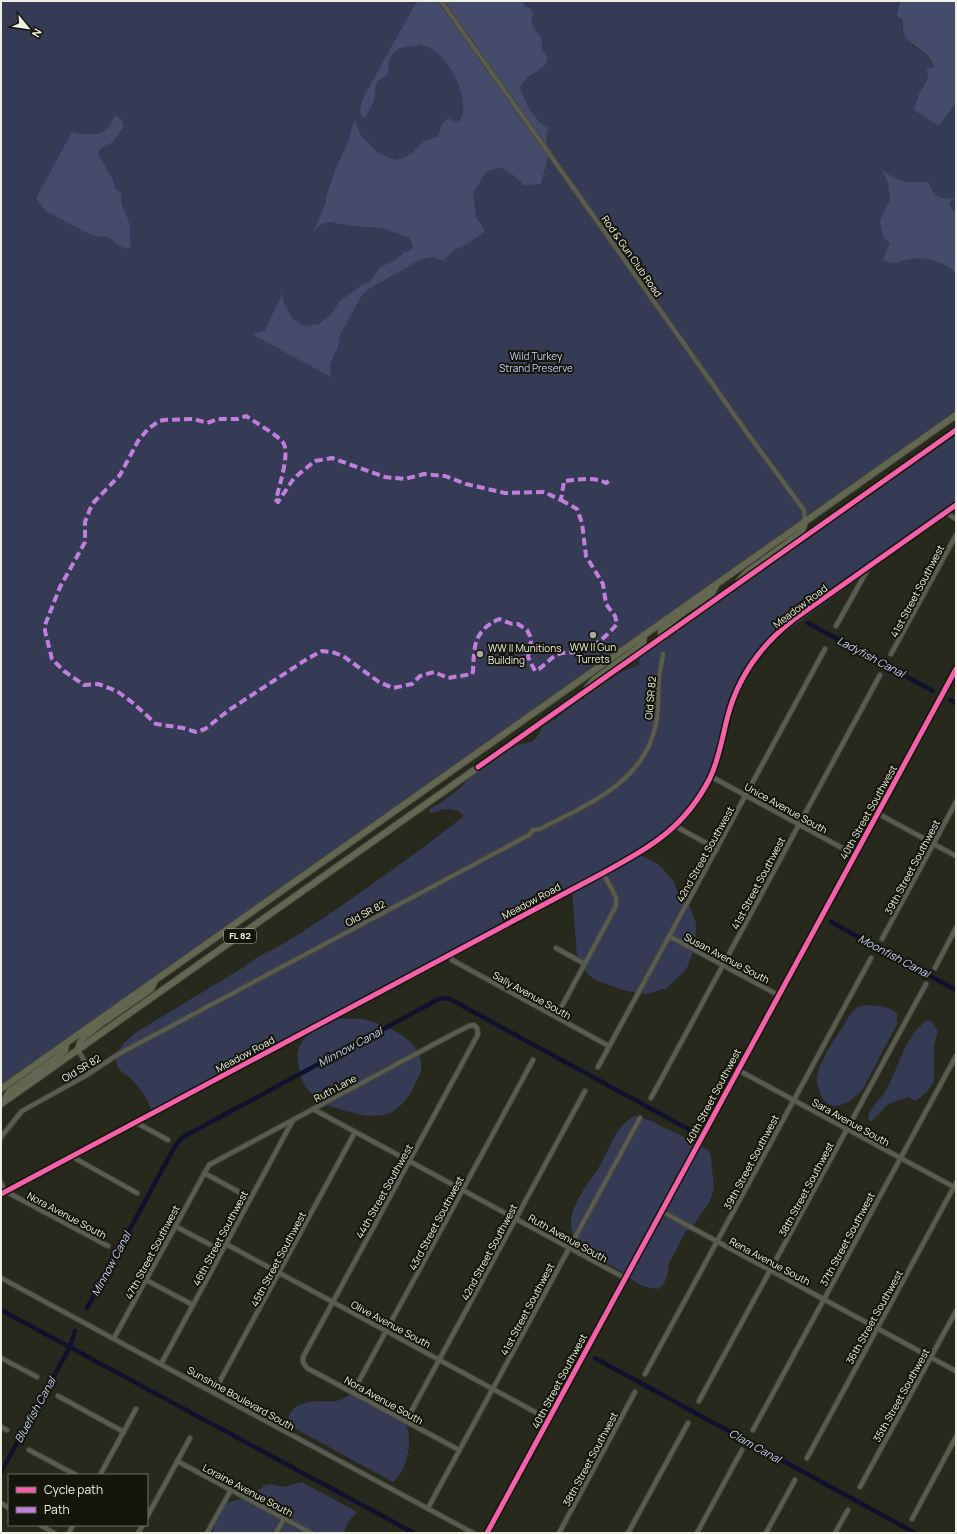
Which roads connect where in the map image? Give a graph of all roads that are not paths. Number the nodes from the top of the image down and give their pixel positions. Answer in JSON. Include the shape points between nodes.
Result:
{"nodes":[{"id":1,"x":441,"y":1,"type":"edge"},
{"id":2,"x":956,"y":415,"type":"edge"},
{"id":3,"x":956,"y":430,"type":"edge"},
{"id":4,"x":956,"y":506,"type":"edge"},
{"id":5,"x":946,"y":513,"type":"junction"},
{"id":6,"x":956,"y":519,"type":"edge"},
{"id":7,"x":805,"y":521,"type":"junction"},
{"id":8,"x":956,"y":534,"type":"edge"},
{"id":9,"x":869,"y":567,"type":"junction"},
{"id":10,"x":717,"y":584,"type":"junction"},
{"id":11,"x":735,"y":587,"type":"junction"},
{"id":12,"x":836,"y":626,"type":"dead end"},
{"id":13,"x":644,"y":634,"type":"junction"},
{"id":14,"x":661,"y":639,"type":"junction"},
{"id":15,"x":825,"y":649,"type":"dead end"},
{"id":16,"x":663,"y":654,"type":"dead end"},
{"id":17,"x":891,"y":654,"type":"dead end"},
{"id":18,"x":956,"y":668,"type":"edge"},
{"id":19,"x":880,"y":676,"type":"dead end"},
{"id":20,"x":581,"y":695,"type":"junction"},
{"id":21,"x":710,"y":776,"type":"junction"},
{"id":22,"x":746,"y":795,"type":"junction"},
{"id":23,"x":956,"y":802,"type":"edge"},
{"id":24,"x":877,"y":813,"type":"junction"},
{"id":25,"x":799,"y":824,"type":"junction"},
{"id":26,"x":675,"y":826,"type":"junction"},
{"id":27,"x":934,"y":844,"type":"junction"},
{"id":28,"x":717,"y":849,"type":"junction"},
{"id":29,"x":854,"y":855,"type":"junction"},
{"id":30,"x":956,"y":856,"type":"edge"},
{"id":31,"x":603,"y":873,"type":"junction"},
{"id":32,"x":956,"y":928,"type":"edge"},
{"id":33,"x":669,"y":936,"type":"junction"},
{"id":34,"x":882,"y":939,"type":"dead end"},
{"id":35,"x":556,"y":948,"type":"dead end"},
{"id":36,"x":450,"y":954,"type":"junction"},
{"id":37,"x":871,"y":958,"type":"dead end"},
{"id":38,"x":585,"y":964,"type":"junction"},
{"id":39,"x":723,"y":965,"type":"junction"},
{"id":40,"x":935,"y":968,"type":"dead end"},
{"id":41,"x":156,"y":980,"type":"junction"},
{"id":42,"x":926,"y":984,"type":"dead end"},
{"id":43,"x":778,"y":995,"type":"junction"},
{"id":44,"x":556,"y":1017,"type":"junction"},
{"id":45,"x":478,"y":1028,"type":"joint"},
{"id":46,"x":66,"y":1043,"type":"junction"},
{"id":47,"x":609,"y":1046,"type":"junction"},
{"id":48,"x":78,"y":1050,"type":"junction"},
{"id":49,"x":956,"y":1056,"type":"edge"},
{"id":50,"x":533,"y":1060,"type":"dead end"},
{"id":51,"x":598,"y":1067,"type":"dead end"},
{"id":52,"x":738,"y":1070,"type":"junction"},
{"id":53,"x":91,"y":1072,"type":"junction"},
{"id":54,"x":1,"y":1089,"type":"edge"},
{"id":55,"x":585,"y":1091,"type":"dead end"},
{"id":56,"x":651,"y":1098,"type":"dead end"},
{"id":57,"x":794,"y":1100,"type":"junction"},
{"id":58,"x":1,"y":1104,"type":"edge"},
{"id":59,"x":313,"y":1109,"type":"junction"},
{"id":60,"x":640,"y":1118,"type":"dead end"},
{"id":61,"x":293,"y":1120,"type":"junction"},
{"id":62,"x":136,"y":1122,"type":"junction"},
{"id":63,"x":847,"y":1129,"type":"junction"},
{"id":64,"x":356,"y":1132,"type":"junction"},
{"id":65,"x":1,"y":1137,"type":"edge"},
{"id":66,"x":168,"y":1140,"type":"dead end"},
{"id":67,"x":72,"y":1156,"type":"junction"},
{"id":68,"x":900,"y":1158,"type":"junction"},
{"id":69,"x":409,"y":1161,"type":"junction"},
{"id":70,"x":204,"y":1173,"type":"junction"},
{"id":71,"x":1,"y":1183,"type":"edge"},
{"id":72,"x":955,"y":1186,"type":"edge"},
{"id":73,"x":462,"y":1190,"type":"junction"},
{"id":74,"x":138,"y":1192,"type":"dead end"},
{"id":75,"x":3,"y":1193,"type":"edge"},
{"id":76,"x":250,"y":1198,"type":"junction"},
{"id":77,"x":662,"y":1211,"type":"junction"},
{"id":78,"x":516,"y":1219,"type":"junction"},
{"id":79,"x":175,"y":1226,"type":"junction"},
{"id":80,"x":717,"y":1241,"type":"junction"},
{"id":81,"x":226,"y":1244,"type":"junction"},
{"id":82,"x":108,"y":1246,"type":"dead end"},
{"id":83,"x":569,"y":1248,"type":"junction"},
{"id":84,"x":222,"y":1251,"type":"junction"},
{"id":85,"x":771,"y":1270,"type":"junction"},
{"id":86,"x":279,"y":1273,"type":"junction"},
{"id":87,"x":1,"y":1278,"type":"edge"},
{"id":88,"x":625,"y":1278,"type":"junction"},
{"id":89,"x":146,"y":1280,"type":"junction"},
{"id":90,"x":824,"y":1299,"type":"junction"},
{"id":91,"x":332,"y":1302,"type":"junction"},
{"id":92,"x":193,"y":1305,"type":"junction"},
{"id":93,"x":956,"y":1311,"type":"edge"},
{"id":94,"x":878,"y":1328,"type":"junction"},
{"id":95,"x":386,"y":1331,"type":"junction"},
{"id":96,"x":114,"y":1338,"type":"junction"},
{"id":97,"x":931,"y":1357,"type":"junction"},
{"id":98,"x":1,"y":1358,"type":"edge"},
{"id":99,"x":439,"y":1360,"type":"junction"},
{"id":100,"x":303,"y":1362,"type":"joint"},
{"id":101,"x":161,"y":1364,"type":"junction"},
{"id":102,"x":956,"y":1371,"type":"edge"},
{"id":103,"x":645,"y":1374,"type":"dead end"},
{"id":104,"x":37,"y":1377,"type":"dead end"},
{"id":105,"x":493,"y":1389,"type":"junction"},
{"id":106,"x":214,"y":1392,"type":"junction"},
{"id":107,"x":353,"y":1392,"type":"junction"},
{"id":108,"x":636,"y":1392,"type":"dead end"},
{"id":109,"x":58,"y":1396,"type":"dead end"},
{"id":110,"x":699,"y":1401,"type":"dead end"},
{"id":111,"x":136,"y":1409,"type":"dead end"},
{"id":112,"x":548,"y":1419,"type":"junction"},
{"id":113,"x":406,"y":1421,"type":"junction"},
{"id":114,"x":688,"y":1423,"type":"dead end"},
{"id":115,"x":1,"y":1427,"type":"edge"},
{"id":116,"x":7,"y":1430,"type":"dead end"},
{"id":117,"x":753,"y":1430,"type":"dead end"},
{"id":118,"x":124,"y":1432,"type":"junction"},
{"id":119,"x":956,"y":1437,"type":"edge"},
{"id":120,"x":190,"y":1438,"type":"dead end"},
{"id":121,"x":29,"y":1450,"type":"dead end"},
{"id":122,"x":459,"y":1450,"type":"junction"},
{"id":123,"x":742,"y":1450,"type":"dead end"},
{"id":124,"x":807,"y":1458,"type":"dead end"},
{"id":125,"x":177,"y":1461,"type":"junction"},
{"id":126,"x":74,"y":1474,"type":"edge"},
{"id":127,"x":101,"y":1474,"type":"edge"},
{"id":128,"x":795,"y":1480,"type":"dead end"},
{"id":129,"x":860,"y":1487,"type":"dead end"},
{"id":130,"x":230,"y":1490,"type":"junction"},
{"id":131,"x":428,"y":1508,"type":"junction"},
{"id":132,"x":848,"y":1510,"type":"dead end"},
{"id":133,"x":148,"y":1515,"type":"edge"},
{"id":134,"x":284,"y":1519,"type":"junction"},
{"id":135,"x":912,"y":1519,"type":"dead end"},
{"id":136,"x":42,"y":1526,"type":"edge"},
{"id":137,"x":54,"y":1533,"type":"edge"},
{"id":138,"x":207,"y":1533,"type":"edge"},
{"id":139,"x":276,"y":1533,"type":"edge"},
{"id":140,"x":311,"y":1533,"type":"edge"},
{"id":141,"x":473,"y":1533,"type":"edge"},
{"id":142,"x":486,"y":1533,"type":"edge"},
{"id":143,"x":559,"y":1533,"type":"edge"},
{"id":144,"x":628,"y":1533,"type":"edge"},
{"id":145,"x":697,"y":1533,"type":"edge"},
{"id":146,"x":766,"y":1533,"type":"edge"},
{"id":147,"x":835,"y":1533,"type":"edge"}],
"edges":[{"from":1,"to":7,"type":"street","name":"Rod & Gun Club Road","via":[[804,510]]},
{"from":2,"to":7,"type":"highway","number":"FL 82"},
{"from":3,"to":11,"type":"highway","number":"FL 82"},
{"from":4,"to":5,"type":"street","name":"Meadow Road"},
{"from":5,"to":6,"type":"street"},
{"from":5,"to":9,"type":"street","name":"Meadow Road"},
{"from":7,"to":10,"type":"highway","number":"FL 82"},
{"from":7,"to":11,"type":"highway","via":[[802,531],[746,572]]},
{"from":8,"to":17,"type":"street","name":"41st Street Southwest"},
{"from":9,"to":12,"type":"street"},
{"from":9,"to":21,"type":"street","name":"Meadow Road","via":[[787,625],[757,654],[734,696],[720,751]]},
{"from":10,"to":13,"type":"highway","number":"FL 82"},
{"from":10,"to":14,"type":"highway","via":[[712,593],[664,628],[661,631]]},
{"from":11,"to":14,"type":"highway","number":"FL 82"},
{"from":13,"to":20,"type":"highway","via":[[640,646],[595,679]]},
{"from":13,"to":41,"type":"highway","number":"FL 82"},
{"from":14,"to":20,"type":"highway","number":"FL 82"},
{"from":15,"to":22,"type":"street","name":"42nd Street Southwest"},
{"from":16,"to":53,"type":"street","name":"Old SR 82","via":[[658,714],[652,737],[636,767],[617,786],[599,798],[540,829],[533,830],[529,835],[117,1055]]},
{"from":18,"to":24,"type":"street","name":"40th Street Southwest"},
{"from":19,"to":25,"type":"street","name":"41st Street Southwest"},
{"from":20,"to":48,"type":"highway","number":"FL 82"},
{"from":21,"to":22,"type":"street","name":"Unice Avenue South"},
{"from":21,"to":26,"type":"street","name":"Meadow Road","via":[[696,801]]},
{"from":22,"to":25,"type":"street","name":"Unice Avenue South"},
{"from":22,"to":28,"type":"street","name":"42nd Street Southwest"},
{"from":23,"to":27,"type":"street","name":"39th Street Southwest"},
{"from":24,"to":27,"type":"street"},
{"from":24,"to":29,"type":"street","name":"40th Street Southwest"},
{"from":25,"to":29,"type":"street","name":"Unice Avenue South"},
{"from":25,"to":39,"type":"street","name":"41st Street Southwest"},
{"from":26,"to":28,"type":"street"},
{"from":26,"to":31,"type":"street","name":"Meadow Road","via":[[650,847]]},
{"from":27,"to":30,"type":"street"},
{"from":27,"to":34,"type":"street","name":"39th Street Southwest"},
{"from":28,"to":33,"type":"street","name":"42nd Street Southwest"},
{"from":29,"to":43,"type":"street","name":"40th Street Southwest"},
{"from":31,"to":36,"type":"street","name":"Meadow Road"},
{"from":31,"to":38,"type":"street","via":[[616,897],[616,906]]},
{"from":32,"to":40,"type":"street"},
{"from":33,"to":39,"type":"street","name":"Susan Avenue South"},
{"from":33,"to":47,"type":"street","name":"42nd Street Southwest"},
{"from":35,"to":38,"type":"street"},
{"from":36,"to":44,"type":"street","name":"Sally Avenue South","via":[[452,960]]},
{"from":36,"to":62,"type":"street","name":"Meadow Road"},
{"from":37,"to":57,"type":"street","name":"39th Street Southwest"},
{"from":38,"to":44,"type":"street"},
{"from":39,"to":43,"type":"street","name":"Susan Avenue South"},
{"from":39,"to":56,"type":"street","name":"41st Street Southwest"},
{"from":41,"to":46,"type":"highway","number":"FL 82"},
{"from":41,"to":48,"type":"highway","via":[[150,989],[82,1039]]},
{"from":42,"to":63,"type":"street","name":"38th Street Southwest"},
{"from":43,"to":52,"type":"street","name":"40th Street Southwest"},
{"from":44,"to":47,"type":"street","name":"Sally Avenue South"},
{"from":45,"to":59,"type":"street","name":"Ruth Lane","via":[[474,1025],[469,1026]]},
{"from":45,"to":69,"type":"street","name":"44th Street Southwest","via":[[476,1038]]},
{"from":46,"to":54,"type":"highway","number":"FL 82"},
{"from":46,"to":58,"type":"highway","via":[[65,1050],[59,1056],[9,1092]]},
{"from":47,"to":51,"type":"street","name":"42nd Street Southwest"},
{"from":48,"to":53,"type":"street"},
{"from":48,"to":58,"type":"highway","number":"FL 82"},
{"from":49,"to":68,"type":"street","name":"37th Street Southwest"},
{"from":50,"to":73,"type":"street","name":"43rd Street Southwest"},
{"from":52,"to":57,"type":"street","name":"Sara Avenue South"},
{"from":52,"to":77,"type":"street","name":"40th Street Southwest"},
{"from":53,"to":65,"type":"street","name":"Old SR 82","via":[[22,1111]]},
{"from":55,"to":78,"type":"street","name":"42nd Street Southwest"},
{"from":57,"to":63,"type":"street","name":"Sara Avenue South"},
{"from":57,"to":80,"type":"street","name":"39th Street Southwest"},
{"from":59,"to":61,"type":"street","name":"Ruth Lane"},
{"from":59,"to":64,"type":"street","name":"Ruth Avenue South"},
{"from":60,"to":83,"type":"street","name":"41st Street Southwest"},
{"from":61,"to":70,"type":"street","name":"Ruth Lane","via":[[209,1165]]},
{"from":61,"to":76,"type":"street","name":"46th Street Southwest"},
{"from":62,"to":66,"type":"street"},
{"from":62,"to":67,"type":"street","name":"Meadow Road"},
{"from":63,"to":68,"type":"street","name":"Sara Avenue South"},
{"from":63,"to":85,"type":"street","name":"38th Street Southwest"},
{"from":64,"to":69,"type":"street","name":"Ruth Avenue South"},
{"from":64,"to":86,"type":"street","name":"45th Street Southwest"},
{"from":67,"to":74,"type":"street"},
{"from":67,"to":75,"type":"street","name":"Meadow Road"},
{"from":68,"to":72,"type":"street","name":"Sara Avenue South"},
{"from":68,"to":90,"type":"street","name":"37th Street Southwest"},
{"from":69,"to":73,"type":"street","name":"Ruth Avenue South"},
{"from":69,"to":91,"type":"street","name":"44th Street Southwest"},
{"from":70,"to":76,"type":"street"},
{"from":70,"to":79,"type":"street","name":"47th Street Southwest"},
{"from":71,"to":75,"type":"street"},
{"from":72,"to":94,"type":"street","name":"36th Street Southwest"},
{"from":73,"to":78,"type":"street","name":"Ruth Avenue South"},
{"from":73,"to":95,"type":"street","name":"43rd Street Southwest"},
{"from":75,"to":82,"type":"street","name":"Nora Avenue South"},
{"from":76,"to":81,"type":"street","name":"46th Street Southwest"},
{"from":77,"to":80,"type":"street","name":"Rena Avenue South"},
{"from":77,"to":88,"type":"street","name":"40th Street Southwest"},
{"from":78,"to":83,"type":"street","name":"Ruth Avenue South"},
{"from":78,"to":99,"type":"street","name":"42nd Street Southwest"},
{"from":79,"to":84,"type":"street"},
{"from":79,"to":89,"type":"street","name":"47th Street Southwest"},
{"from":80,"to":85,"type":"street","name":"Rena Avenue South"},
{"from":80,"to":103,"type":"street","name":"39th Street Southwest"},
{"from":81,"to":84,"type":"street","name":"46th Street Southwest"},
{"from":81,"to":86,"type":"street","name":"Olive Avenue South"},
{"from":83,"to":88,"type":"street","name":"Ruth Avenue South"},
{"from":83,"to":105,"type":"street","name":"41st Street Southwest"},
{"from":84,"to":92,"type":"street","name":"46th Street Southwest"},
{"from":85,"to":90,"type":"street","name":"Rena Avenue South"},
{"from":85,"to":110,"type":"street","name":"38th Street Southwest"},
{"from":86,"to":91,"type":"street","name":"Olive Avenue South"},
{"from":86,"to":106,"type":"street","name":"45th Street Southwest"},
{"from":87,"to":96,"type":"street","name":"Sunshine Boulevard South"},
{"from":88,"to":112,"type":"street","name":"40th Street Southwest"},
{"from":89,"to":92,"type":"street"},
{"from":89,"to":96,"type":"street","name":"47th Street Southwest"},
{"from":90,"to":94,"type":"street","name":"Rena Avenue South"},
{"from":90,"to":117,"type":"street","name":"37th Street Southwest"},
{"from":91,"to":95,"type":"street","name":"Olive Avenue South"},
{"from":91,"to":100,"type":"street","name":"44th Street Southwest","via":[[303,1357]]},
{"from":92,"to":101,"type":"street","name":"46th Street Southwest"},
{"from":93,"to":97,"type":"street","name":"35th Street Southwest"},
{"from":94,"to":97,"type":"street","name":"Rena Avenue South"},
{"from":94,"to":124,"type":"street","name":"36th Street Southwest"},
{"from":95,"to":99,"type":"street","name":"Olive Avenue South"},
{"from":95,"to":107,"type":"street","name":"43rd Street Southwest"},
{"from":96,"to":101,"type":"street","name":"Sunshine Boulevard South"},
{"from":97,"to":102,"type":"street","name":"Rena Avenue South"},
{"from":97,"to":129,"type":"street","name":"35th Street Southwest"},
{"from":98,"to":104,"type":"street"},
{"from":99,"to":105,"type":"street","name":"Olive Avenue South"},
{"from":99,"to":113,"type":"street","name":"42nd Street Southwest"},
{"from":100,"to":107,"type":"street","name":"Nora Avenue South","via":[[308,1368]]},
{"from":101,"to":106,"type":"street","name":"Sunshine Boulevard South"},
{"from":105,"to":112,"type":"street","name":"Olive Avenue South"},
{"from":105,"to":122,"type":"street","name":"41st Street Southwest"},
{"from":106,"to":131,"type":"street","name":"Sunshine Boulevard South"},
{"from":107,"to":113,"type":"street","name":"Nora Avenue South"},
{"from":108,"to":143,"type":"street","name":"38th Street Southwest"},
{"from":109,"to":118,"type":"street"},
{"from":111,"to":118,"type":"street"},
{"from":112,"to":142,"type":"street","name":"40th Street Southwest"},
{"from":113,"to":122,"type":"street","name":"Nora Avenue South"},
{"from":114,"to":144,"type":"street"},
{"from":115,"to":116,"type":"street"},
{"from":118,"to":127,"type":"street"},
{"from":119,"to":135,"type":"street"},
{"from":120,"to":125,"type":"street"},
{"from":121,"to":126,"type":"street"},
{"from":122,"to":131,"type":"street","name":"41st Street Southwest"},
{"from":123,"to":145,"type":"street"},
{"from":125,"to":130,"type":"street","name":"Loraine Avenue South"},
{"from":125,"to":133,"type":"street"},
{"from":128,"to":146,"type":"street"},
{"from":130,"to":134,"type":"street","name":"Loraine Avenue South"},
{"from":130,"to":138,"type":"street"},
{"from":131,"to":141,"type":"street","name":"Sunshine Boulevard South"},
{"from":132,"to":147,"type":"street"},
{"from":134,"to":139,"type":"street"},
{"from":134,"to":140,"type":"street","name":"Loraine Avenue South"},
{"from":136,"to":137,"type":"street"}]}
